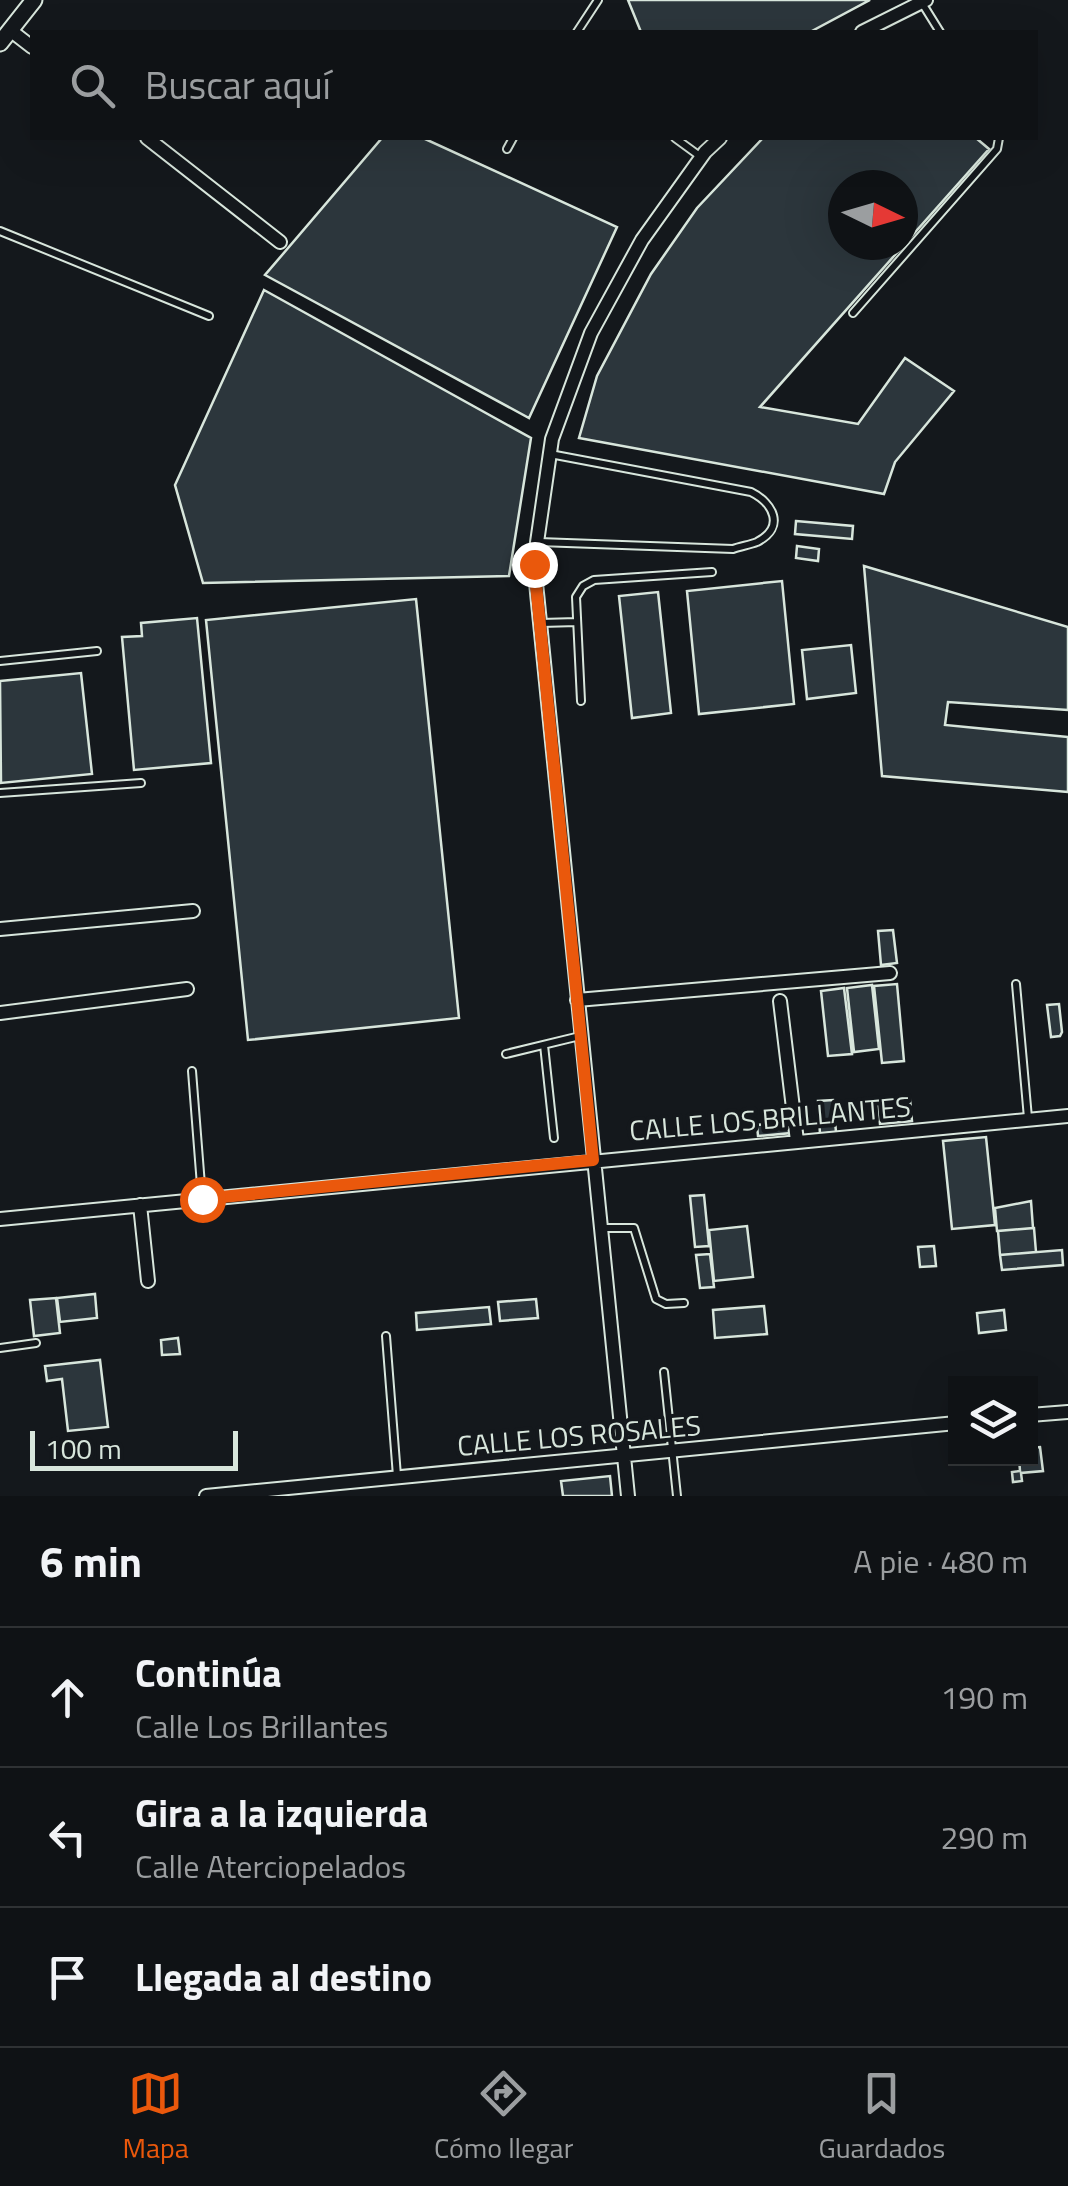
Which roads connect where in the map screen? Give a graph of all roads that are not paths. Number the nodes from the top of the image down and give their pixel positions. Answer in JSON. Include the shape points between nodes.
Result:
{"nodes":[{"id":1,"x":34,"y":0,"type":"edge"},
{"id":2,"x":598,"y":0,"type":"edge"},
{"id":3,"x":924,"y":1,"type":"edge"},
{"id":4,"x":578,"y":30,"type":"edge"},
{"id":5,"x":866,"y":30,"type":"edge"},
{"id":6,"x":939,"y":30,"type":"edge"},
{"id":7,"x":5,"y":36,"type":"edge"},
{"id":8,"x":30,"y":47,"type":"edge"},
{"id":9,"x":150,"y":140,"type":"edge"},
{"id":10,"x":513,"y":140,"type":"edge"},
{"id":11,"x":678,"y":140,"type":"edge"},
{"id":12,"x":718,"y":140,"type":"edge"},
{"id":13,"x":999,"y":140,"type":"edge"},
{"id":14,"x":506,"y":149,"type":"dead end"},
{"id":15,"x":701,"y":158,"type":"junction"},
{"id":16,"x":0,"y":231,"type":"edge"},
{"id":17,"x":280,"y":242,"type":"dead end"},
{"id":18,"x":853,"y":313,"type":"dead end"},
{"id":19,"x":209,"y":316,"type":"dead end"},
{"id":20,"x":550,"y":454,"type":"junction"},
{"id":21,"x":538,"y":542,"type":"junction"},
{"id":22,"x":712,"y":572,"type":"dead end"},
{"id":23,"x":577,"y":622,"type":"junction"},
{"id":24,"x":540,"y":623,"type":"junction"},
{"id":25,"x":98,"y":651,"type":"dead end"},
{"id":26,"x":0,"y":661,"type":"edge"},
{"id":27,"x":581,"y":701,"type":"dead end"},
{"id":28,"x":141,"y":783,"type":"dead end"},
{"id":29,"x":0,"y":793,"type":"edge"},
{"id":30,"x":193,"y":911,"type":"dead end"},
{"id":31,"x":0,"y":929,"type":"edge"},
{"id":32,"x":890,"y":973,"type":"dead end"},
{"id":33,"x":1016,"y":984,"type":"dead end"},
{"id":34,"x":187,"y":989,"type":"dead end"},
{"id":35,"x":577,"y":1000,"type":"junction"},
{"id":36,"x":780,"y":1001,"type":"dead end"},
{"id":37,"x":0,"y":1013,"type":"edge"},
{"id":38,"x":581,"y":1036,"type":"junction"},
{"id":39,"x":544,"y":1045,"type":"junction"},
{"id":40,"x":506,"y":1054,"type":"dead end"},
{"id":41,"x":192,"y":1071,"type":"dead end"},
{"id":42,"x":1068,"y":1116,"type":"edge"},
{"id":43,"x":1028,"y":1120,"type":"junction"},
{"id":44,"x":554,"y":1138,"type":"dead end"},
{"id":45,"x":797,"y":1141,"type":"junction"},
{"id":46,"x":593,"y":1160,"type":"junction"},
{"id":47,"x":202,"y":1199,"type":"junction"},
{"id":48,"x":140,"y":1205,"type":"junction"},
{"id":49,"x":0,"y":1219,"type":"edge"},
{"id":50,"x":600,"y":1228,"type":"junction"},
{"id":51,"x":148,"y":1281,"type":"dead end"},
{"id":52,"x":684,"y":1303,"type":"dead end"},
{"id":53,"x":386,"y":1336,"type":"dead end"},
{"id":54,"x":36,"y":1342,"type":"dead end"},
{"id":55,"x":0,"y":1348,"type":"edge"},
{"id":56,"x":664,"y":1372,"type":"dead end"},
{"id":57,"x":1068,"y":1412,"type":"edge"},
{"id":58,"x":1038,"y":1415,"type":"edge"},
{"id":59,"x":948,"y":1424,"type":"edge"},
{"id":60,"x":672,"y":1452,"type":"junction"},
{"id":61,"x":624,"y":1456,"type":"junction"},
{"id":62,"x":397,"y":1478,"type":"junction"},
{"id":63,"x":206,"y":1496,"type":"edge"},
{"id":64,"x":628,"y":1496,"type":"edge"},
{"id":65,"x":677,"y":1496,"type":"edge"}],
"edges":[{"from":1,"to":7,"type":"street"},
{"from":2,"to":4,"type":"lane"},
{"from":3,"to":5,"type":"street"},
{"from":3,"to":6,"type":"lane"},
{"from":7,"to":8,"type":"street"},
{"from":9,"to":17,"type":"street"},
{"from":10,"to":14,"type":"lane"},
{"from":11,"to":15,"type":"lane"},
{"from":12,"to":15,"type":"street"},
{"from":13,"to":18,"type":"lane"},
{"from":15,"to":20,"type":"street","via":[[642,240],[590,333]]},
{"from":16,"to":19,"type":"lane"},
{"from":20,"to":21,"type":"street"},
{"from":20,"to":21,"type":"lane","via":[[750,492],[774,512],[760,541],[733,549]]},
{"from":21,"to":24,"type":"street"},
{"from":22,"to":23,"type":"lane","via":[[594,580],[576,597]]},
{"from":23,"to":24,"type":"lane"},
{"from":23,"to":27,"type":"lane"},
{"from":24,"to":35,"type":"street"},
{"from":25,"to":26,"type":"lane"},
{"from":28,"to":29,"type":"lane"},
{"from":30,"to":31,"type":"street"},
{"from":32,"to":35,"type":"street"},
{"from":33,"to":43,"type":"lane"},
{"from":34,"to":37,"type":"street"},
{"from":35,"to":38,"type":"street"},
{"from":36,"to":45,"type":"street"},
{"from":38,"to":39,"type":"lane"},
{"from":38,"to":46,"type":"street"},
{"from":39,"to":40,"type":"lane"},
{"from":39,"to":44,"type":"lane"},
{"from":41,"to":47,"type":"lane"},
{"from":42,"to":43,"type":"street","name":"CALLE LOS BRILLANTES"},
{"from":43,"to":45,"type":"street","name":"CALLE LOS BRILLANTES"},
{"from":45,"to":46,"type":"street","name":"CALLE LOS BRILLANTES"},
{"from":46,"to":47,"type":"street","name":"CALLE LOS BRILLANTES"},
{"from":46,"to":50,"type":"street"},
{"from":47,"to":48,"type":"street","name":"CALLE LOS BRILLANTES"},
{"from":48,"to":49,"type":"street","name":"CALLE LOS BRILLANTES"},
{"from":48,"to":51,"type":"street"},
{"from":50,"to":52,"type":"lane","via":[[638,1231],[656,1299]]},
{"from":50,"to":61,"type":"street"},
{"from":53,"to":62,"type":"lane"},
{"from":54,"to":55,"type":"lane"},
{"from":56,"to":60,"type":"lane"},
{"from":57,"to":58,"type":"street"},
{"from":59,"to":60,"type":"street","name":"CALLE LOS ROSALES"},
{"from":60,"to":61,"type":"street","name":"CALLE LOS ROSALES"},
{"from":60,"to":65,"type":"lane"},
{"from":61,"to":62,"type":"street","name":"CALLE LOS ROSALES"},
{"from":61,"to":64,"type":"street"},
{"from":62,"to":63,"type":"street","name":"CALLE LOS ROSALES"}]}
